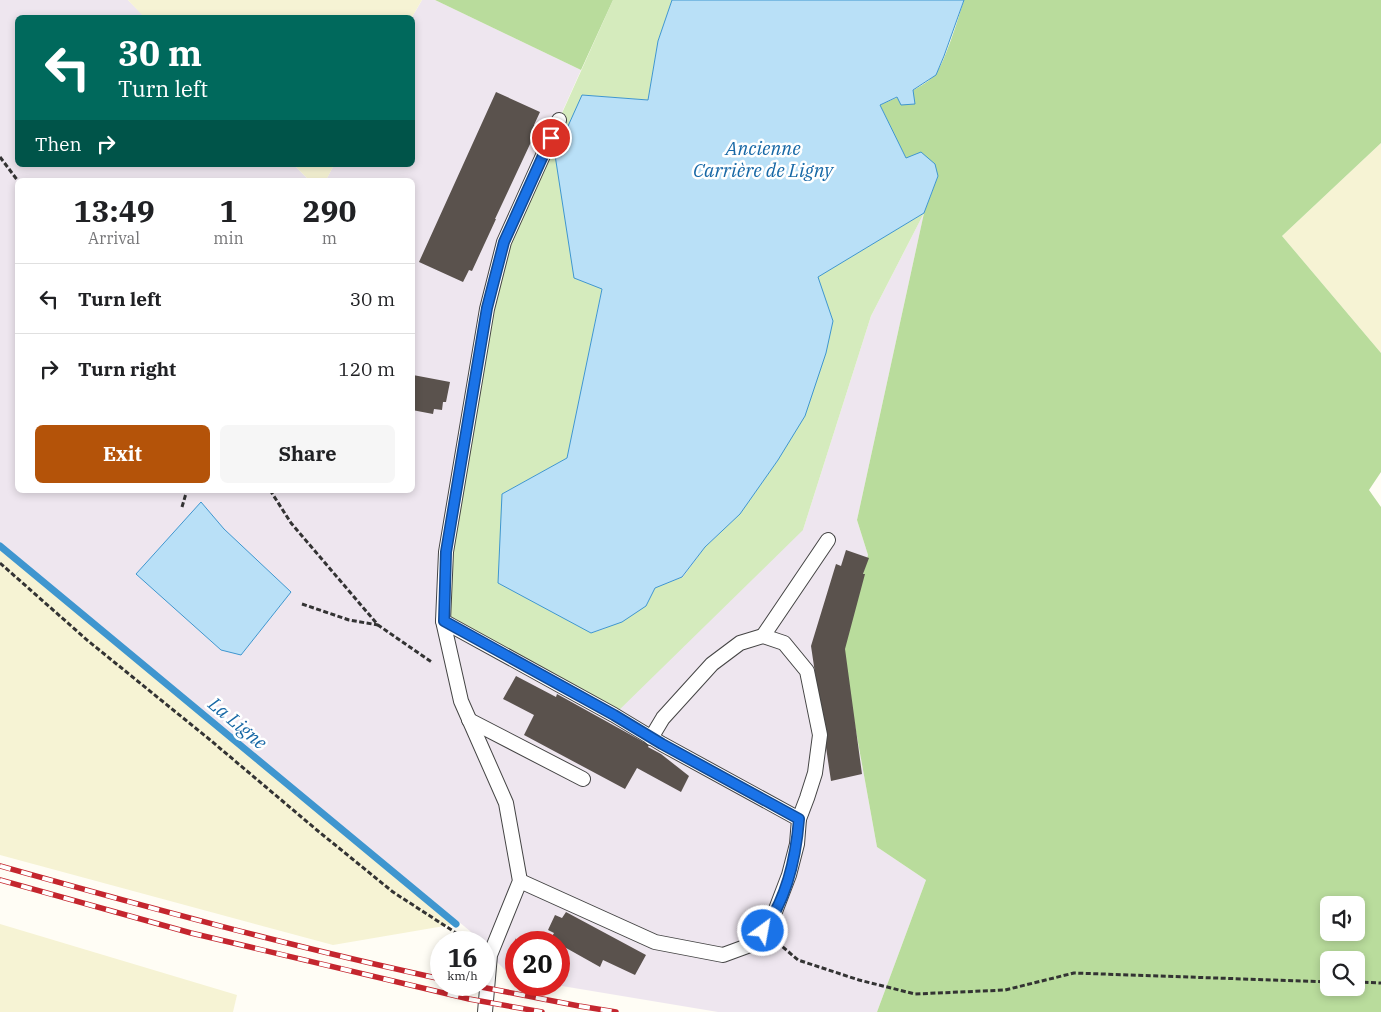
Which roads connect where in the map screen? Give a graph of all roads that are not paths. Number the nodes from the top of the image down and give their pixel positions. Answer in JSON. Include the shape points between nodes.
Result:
{"nodes":[{"id":1,"x":559,"y":120,"type":"dead end"},
{"id":2,"x":828,"y":540,"type":"dead end"},
{"id":3,"x":444,"y":621,"type":"junction"},
{"id":4,"x":763,"y":636,"type":"junction"},
{"id":5,"x":469,"y":720,"type":"junction"},
{"id":6,"x":651,"y":738,"type":"junction"},
{"id":7,"x":583,"y":779,"type":"dead end"},
{"id":8,"x":799,"y":819,"type":"junction"},
{"id":9,"x":520,"y":881,"type":"junction"},
{"id":10,"x":485,"y":1012,"type":"edge"}],
"edges":[{"from":1,"to":3,"type":"lane","via":[[504,242],[487,308],[446,552]]},
{"from":2,"to":4,"type":"lane"},
{"from":3,"to":5,"type":"lane","via":[[461,701]]},
{"from":3,"to":6,"type":"lane"},
{"from":4,"to":6,"type":"lane","via":[[740,643],[712,664],[664,718]]},
{"from":4,"to":8,"type":"lane","via":[[784,643],[807,671],[820,735],[815,773]]},
{"from":5,"to":7,"type":"lane"},
{"from":5,"to":9,"type":"lane","via":[[506,804]]},
{"from":6,"to":8,"type":"lane"},
{"from":8,"to":9,"type":"lane","via":[[797,844],[774,917],[753,944],[723,955],[655,942]]},
{"from":9,"to":10,"type":"lane","via":[[490,955]]}]}
